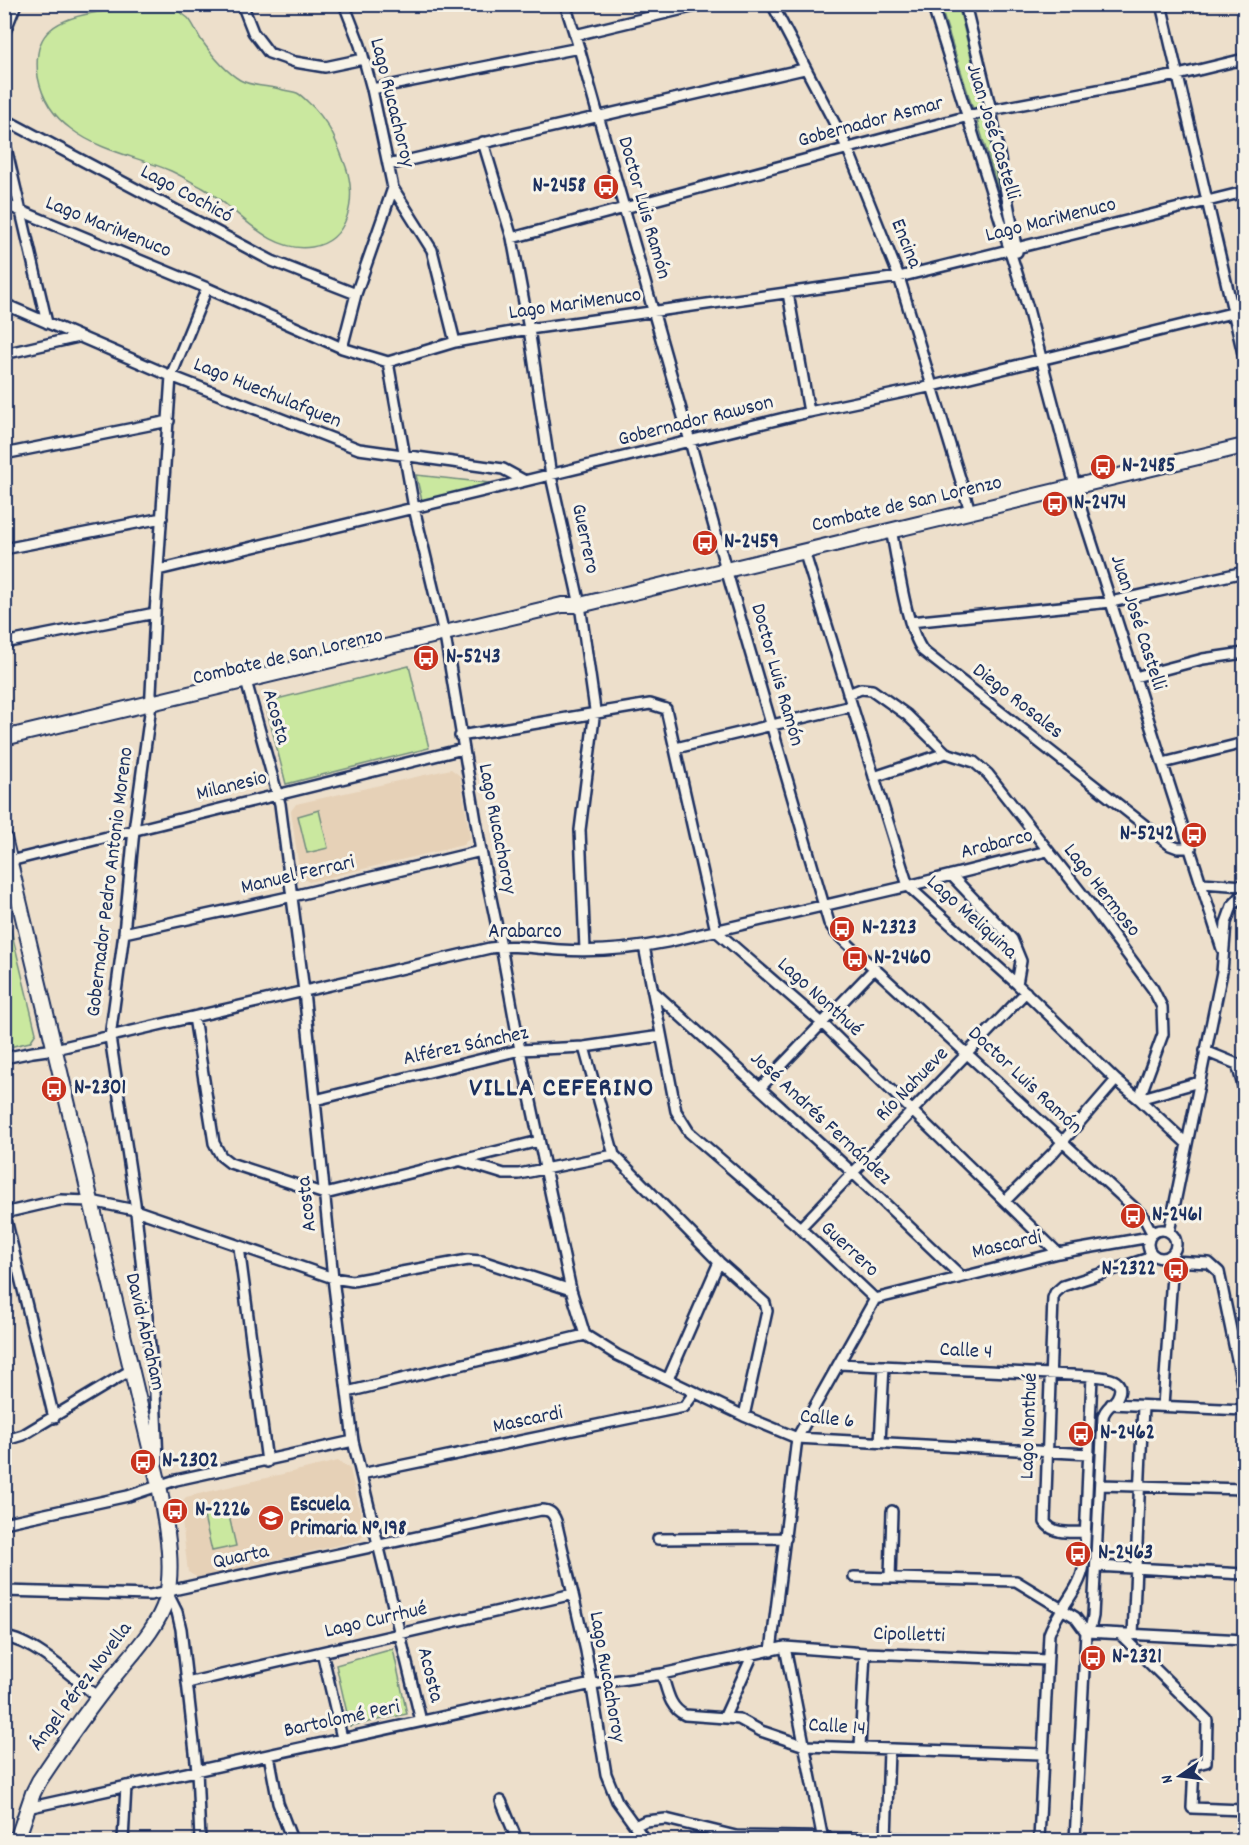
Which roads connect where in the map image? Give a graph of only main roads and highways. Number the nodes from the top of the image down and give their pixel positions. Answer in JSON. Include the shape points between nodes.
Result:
{"nodes":[{"id":1,"x":1245,"y":446,"type":"edge"},
{"id":2,"x":151,"y":708,"type":"junction"},
{"id":3,"x":4,"y":738,"type":"edge"},
{"id":4,"x":4,"y":748,"type":"edge"},
{"id":5,"x":4,"y":838,"type":"edge"},
{"id":6,"x":168,"y":1592,"type":"joint"},
{"id":7,"x":17,"y":1840,"type":"edge"}],
"edges":[{"from":1,"to":2,"type":"main road","name":"Combate de San Lorenzo","via":[[580,605],[562,605],[445,638]]},
{"from":2,"to":3,"type":"main road","name":"Combate de San Lorenzo"},
{"from":2,"to":4,"type":"main road","name":"Combate de San Lorenzo"},
{"from":5,"to":6,"type":"main road","name":"David Abraham","via":[[159,1485],[169,1562]]},
{"from":6,"to":7,"type":"main road","name":"Ángel Pérez Novella","via":[[152,1628],[39,1781]]}]}
